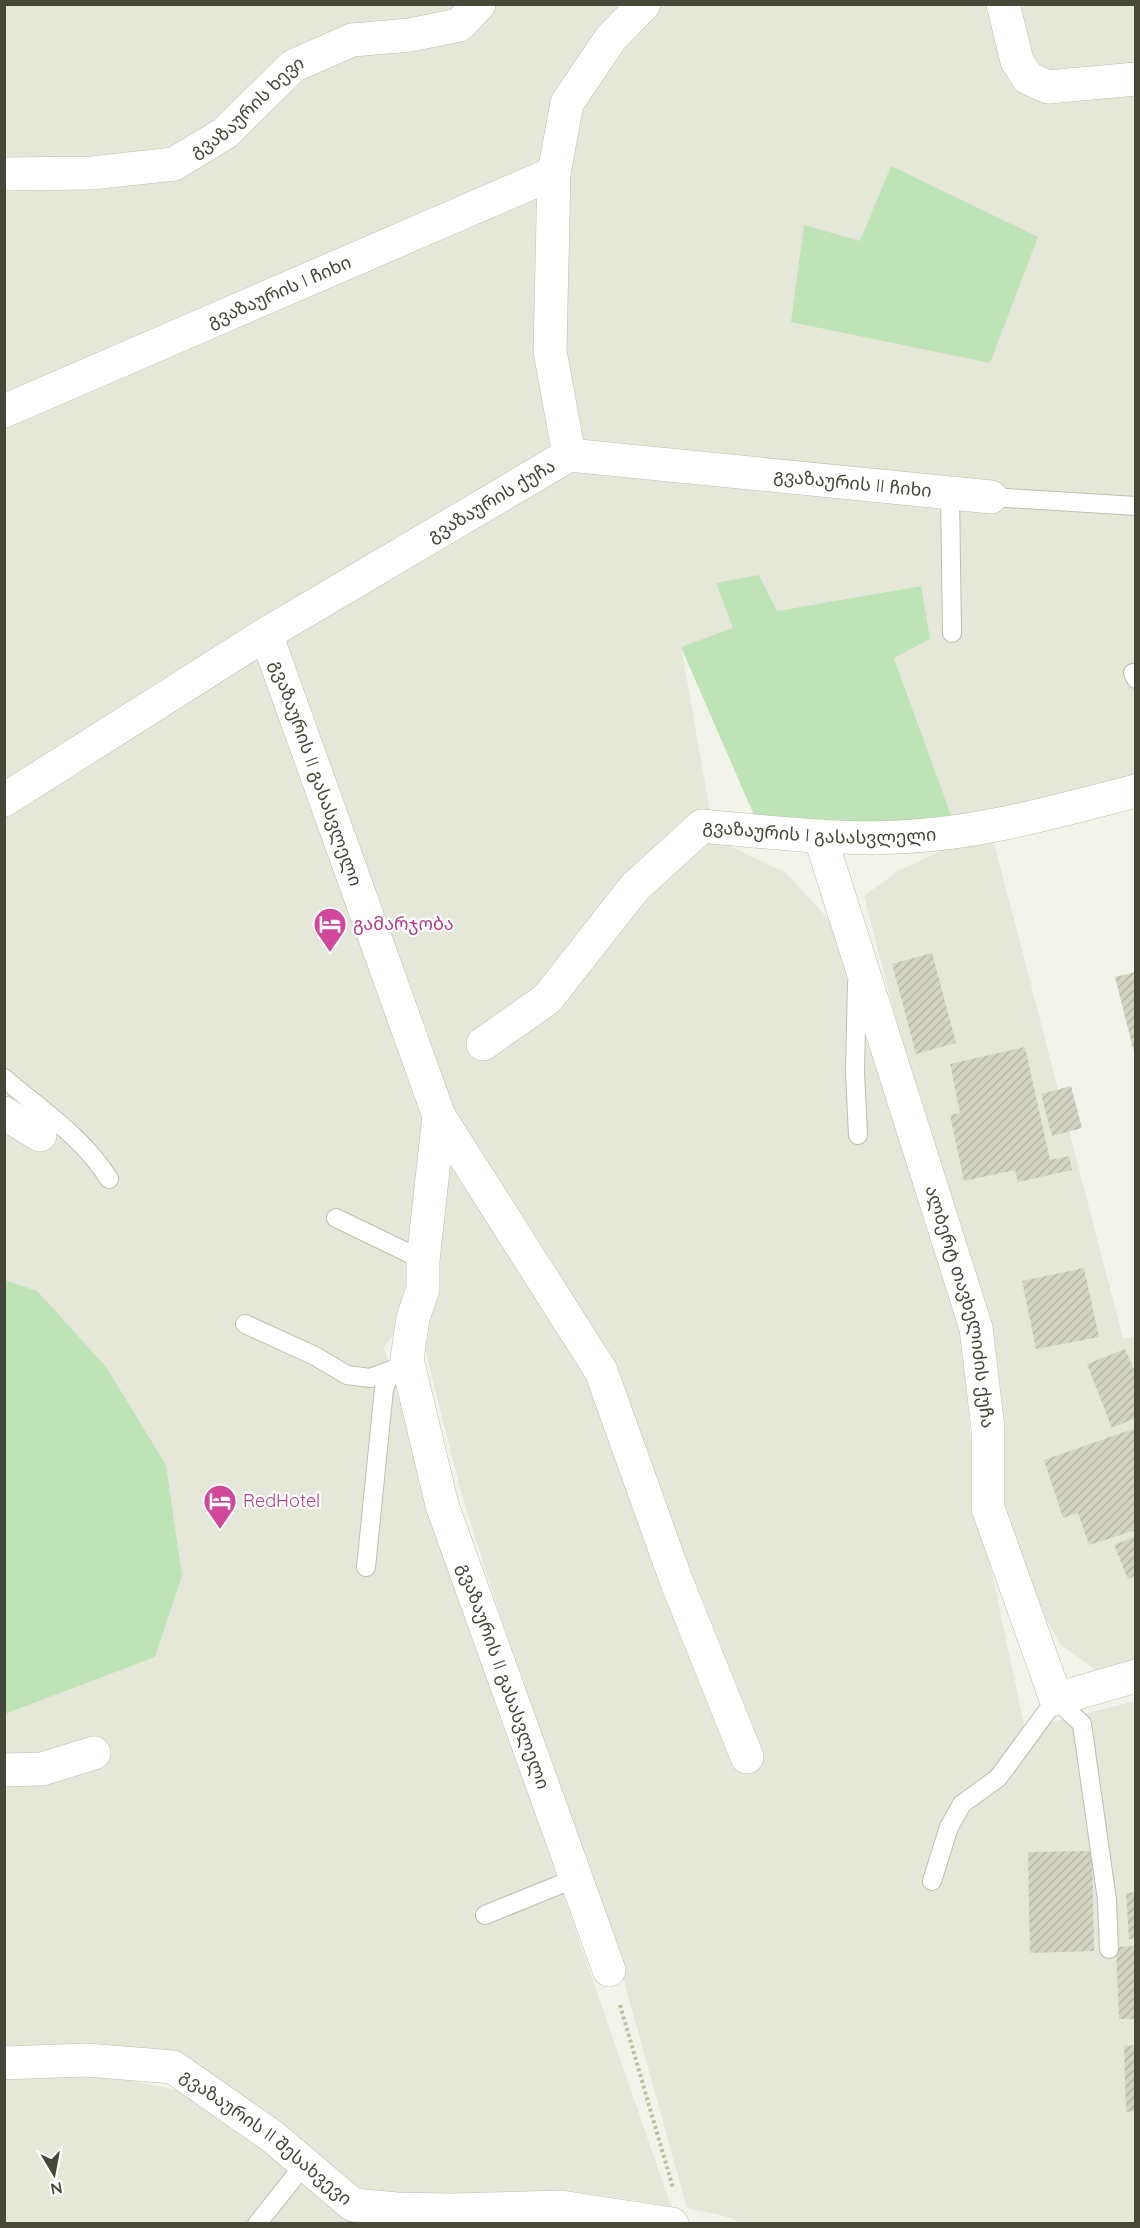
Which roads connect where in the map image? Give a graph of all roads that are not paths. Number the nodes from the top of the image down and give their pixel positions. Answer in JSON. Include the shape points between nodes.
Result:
{"nodes":[{"id":1,"x":479,"y":4,"type":"edge"},
{"id":2,"x":644,"y":4,"type":"edge"},
{"id":3,"x":1003,"y":4,"type":"edge"},
{"id":4,"x":1136,"y":79,"type":"edge"},
{"id":5,"x":554,"y":173,"type":"junction"},
{"id":6,"x":4,"y":174,"type":"edge"},
{"id":7,"x":4,"y":411,"type":"edge"},
{"id":8,"x":569,"y":455,"type":"junction"},
{"id":9,"x":950,"y":493,"type":"junction"},
{"id":10,"x":991,"y":497,"type":"joint"},
{"id":11,"x":1136,"y":506,"type":"edge"},
{"id":12,"x":952,"y":633,"type":"dead end"},
{"id":13,"x":266,"y":634,"type":"junction"},
{"id":14,"x":1136,"y":791,"type":"edge"},
{"id":15,"x":4,"y":800,"type":"edge"},
{"id":16,"x":820,"y":836,"type":"junction"},
{"id":17,"x":858,"y":957,"type":"junction"},
{"id":18,"x":483,"y":1044,"type":"dead end"},
{"id":19,"x":4,"y":1078,"type":"edge"},
{"id":20,"x":4,"y":1113,"type":"edge"},
{"id":21,"x":439,"y":1116,"type":"junction"},
{"id":22,"x":40,"y":1135,"type":"dead end"},
{"id":23,"x":858,"y":1135,"type":"dead end"},
{"id":24,"x":110,"y":1179,"type":"dead end"},
{"id":25,"x":336,"y":1218,"type":"dead end"},
{"id":26,"x":423,"y":1260,"type":"junction"},
{"id":27,"x":245,"y":1324,"type":"dead end"},
{"id":28,"x":400,"y":1364,"type":"junction"},
{"id":29,"x":366,"y":1567,"type":"dead end"},
{"id":30,"x":1136,"y":1676,"type":"edge"},
{"id":31,"x":1056,"y":1699,"type":"junction"},
{"id":32,"x":94,"y":1753,"type":"dead end"},
{"id":33,"x":747,"y":1757,"type":"dead end"},
{"id":34,"x":4,"y":1770,"type":"edge"},
{"id":35,"x":576,"y":1878,"type":"junction"},
{"id":36,"x":932,"y":1881,"type":"dead end"},
{"id":37,"x":485,"y":1915,"type":"dead end"},
{"id":38,"x":1109,"y":1949,"type":"dead end"},
{"id":39,"x":609,"y":1970,"type":"road end"},
{"id":40,"x":4,"y":2063,"type":"edge"},
{"id":41,"x":304,"y":2165,"type":"junction"},
{"id":42,"x":257,"y":2223,"type":"edge"},
{"id":43,"x":672,"y":2223,"type":"edge"}],
"edges":[{"from":1,"to":6,"type":"street","name":"გვაზაურის ხევი","via":[[459,25],[410,35],[352,40],[293,66],[225,133],[174,164],[92,173]]},
{"from":2,"to":5,"type":"street","name":"გვაზაურის ქუჩა","via":[[611,38],[567,103]]},
{"from":3,"to":4,"type":"street","via":[[1017,61],[1028,78],[1048,87]]},
{"from":5,"to":7,"type":"street","name":"გვაზაურის I ჩიხი"},
{"from":5,"to":8,"type":"street","name":"გვაზაურის ქუჩა","via":[[550,351]]},
{"from":8,"to":9,"type":"street","name":"გვაზაურის II ჩიხი"},
{"from":8,"to":13,"type":"street","name":"გვაზაურის ქუჩა"},
{"from":9,"to":10,"type":"street","name":"გვაზაურის II ჩიხი"},
{"from":9,"to":12,"type":"lane"},
{"from":10,"to":11,"type":"lane","name":"გვაზაურის II ჩიხი"},
{"from":13,"to":15,"type":"street","name":"გვაზაურის ქუჩა"},
{"from":13,"to":21,"type":"street","name":"გვაზაურის II გასასვლელი"},
{"from":14,"to":16,"type":"street","name":"გვაზაურის I გასასვლელი","via":[[992,827],[899,837]]},
{"from":16,"to":17,"type":"street","name":"ალბერტ თავხელიძის ქუჩა"},
{"from":16,"to":18,"type":"street","name":"გვაზაურის I გასასვლელი","via":[[702,826],[635,886],[547,999]]},
{"from":17,"to":23,"type":"lane"},
{"from":17,"to":31,"type":"street","name":"ალბერტ თავხელიძის ქუჩა","via":[[976,1328],[988,1429],[988,1508]]},
{"from":19,"to":24,"type":"lane","via":[[96,1157]]},
{"from":20,"to":22,"type":"street"},
{"from":21,"to":26,"type":"street","name":"გვაზაურის II გასასვლელი"},
{"from":21,"to":33,"type":"street","name":"გვაზაურის II გასასვლელი","via":[[601,1371],[676,1580]]},
{"from":25,"to":26,"type":"lane"},
{"from":26,"to":28,"type":"street","name":"გვაზაურის II გასასვლელი","via":[[423,1289]]},
{"from":27,"to":28,"type":"lane","via":[[347,1374],[370,1378]]},
{"from":28,"to":29,"type":"lane","via":[[384,1389]]},
{"from":28,"to":35,"type":"street","name":"გვაზაურის II გასასვლელი","via":[[442,1505]]},
{"from":30,"to":31,"type":"street"},
{"from":31,"to":36,"type":"lane","via":[[998,1778],[962,1804],[949,1827]]},
{"from":31,"to":38,"type":"lane","via":[[1082,1724],[1107,1900]]},
{"from":32,"to":34,"type":"street","via":[[42,1769]]},
{"from":35,"to":37,"type":"lane"},
{"from":35,"to":39,"type":"street","name":"გვაზაურის II გასასვლელი"},
{"from":40,"to":41,"type":"street","name":"გვაზაურის II შესახვევი","via":[[86,2060],[173,2067],[273,2138]]},
{"from":41,"to":42,"type":"lane"},
{"from":41,"to":43,"type":"street","name":"გვაზაურის II შესახვევი","via":[[353,2205],[451,2210],[561,2207]]}]}
